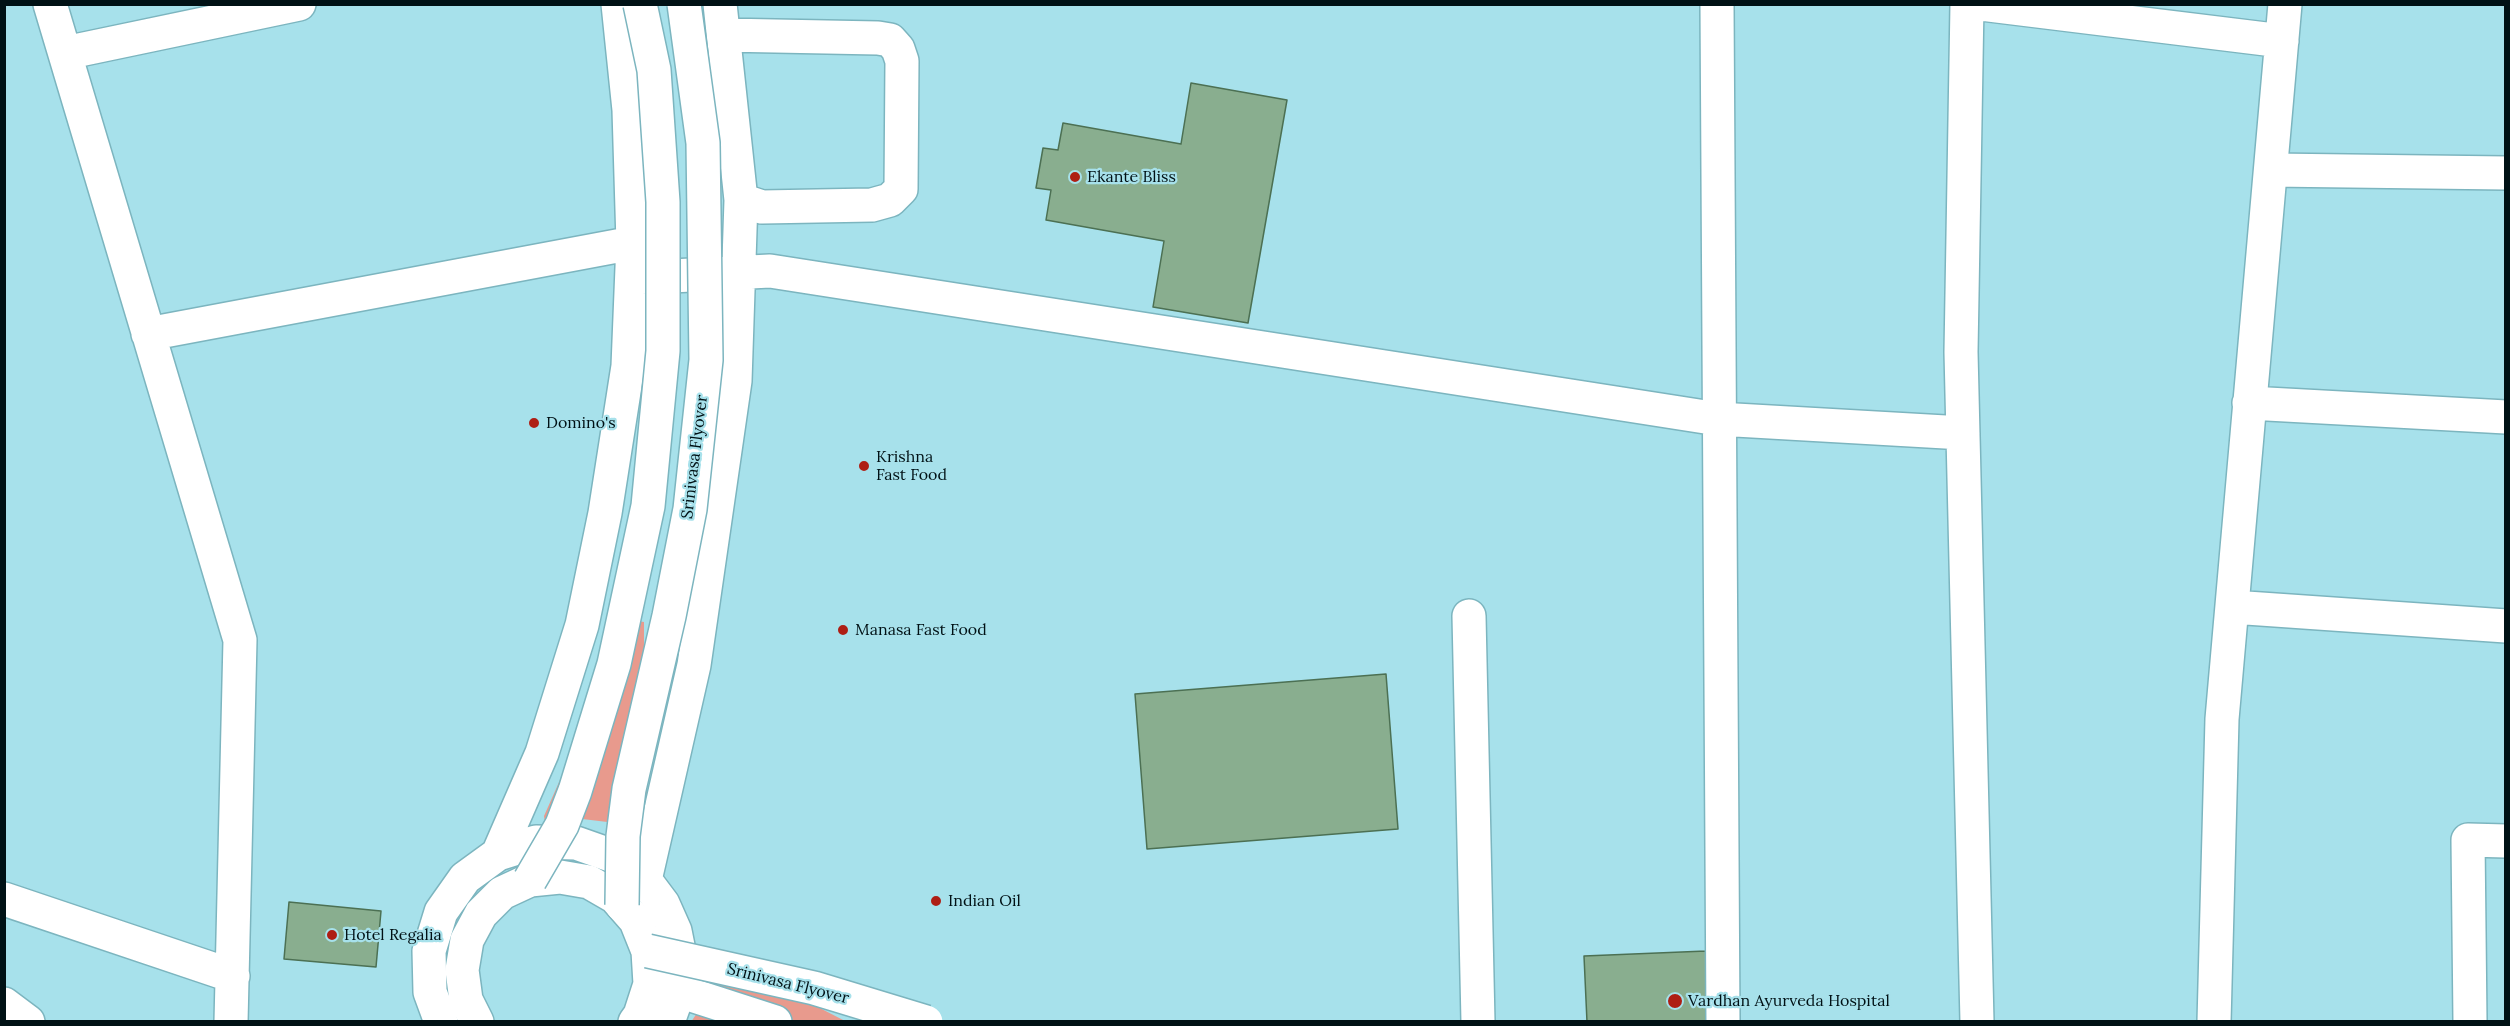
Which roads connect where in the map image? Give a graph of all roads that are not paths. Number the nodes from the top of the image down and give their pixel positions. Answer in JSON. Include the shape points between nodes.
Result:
{"nodes":[{"id":1,"x":50,"y":4,"type":"edge"},
{"id":2,"x":299,"y":4,"type":"edge"},
{"id":3,"x":618,"y":4,"type":"edge"},
{"id":4,"x":640,"y":4,"type":"edge"},
{"id":5,"x":684,"y":4,"type":"edge"},
{"id":6,"x":1718,"y":4,"type":"edge"},
{"id":7,"x":1967,"y":4,"type":"edge"},
{"id":8,"x":1982,"y":4,"type":"edge"},
{"id":9,"x":2285,"y":4,"type":"edge"},
{"id":10,"x":722,"y":20,"type":"edge"},
{"id":11,"x":2282,"y":41,"type":"junction"},
{"id":12,"x":64,"y":53,"type":"junction"},
{"id":13,"x":2271,"y":170,"type":"junction"},
{"id":14,"x":2505,"y":172,"type":"edge"},
{"id":15,"x":741,"y":200,"type":"junction"},
{"id":16,"x":633,"y":243,"type":"junction"},
{"id":17,"x":739,"y":272,"type":"junction"},
{"id":18,"x":632,"y":278,"type":"junction"},
{"id":19,"x":148,"y":334,"type":"junction"},
{"id":20,"x":2249,"y":403,"type":"junction"},
{"id":21,"x":2505,"y":417,"type":"edge"},
{"id":22,"x":1718,"y":419,"type":"junction"},
{"id":23,"x":1963,"y":433,"type":"junction"},
{"id":24,"x":2232,"y":607,"type":"junction"},
{"id":25,"x":1469,"y":616,"type":"dead end"},
{"id":26,"x":2505,"y":626,"type":"edge"},
{"id":27,"x":2505,"y":841,"type":"edge"},
{"id":28,"x":498,"y":854,"type":"junction"},
{"id":29,"x":530,"y":880,"type":"junction"},
{"id":30,"x":645,"y":880,"type":"junction"},
{"id":31,"x":4,"y":899,"type":"edge"},
{"id":32,"x":622,"y":905,"type":"junction"},
{"id":33,"x":648,"y":951,"type":"junction"},
{"id":34,"x":233,"y":976,"type":"junction"},
{"id":35,"x":679,"y":991,"type":"junction"},
{"id":36,"x":4,"y":1004,"type":"edge"},
{"id":37,"x":28,"y":1022,"type":"edge"},
{"id":38,"x":231,"y":1022,"type":"edge"},
{"id":39,"x":441,"y":1022,"type":"edge"},
{"id":40,"x":477,"y":1022,"type":"edge"},
{"id":41,"x":635,"y":1022,"type":"edge"},
{"id":42,"x":668,"y":1022,"type":"edge"},
{"id":43,"x":775,"y":1022,"type":"edge"},
{"id":44,"x":926,"y":1022,"type":"edge"},
{"id":45,"x":1478,"y":1022,"type":"edge"},
{"id":46,"x":1723,"y":1022,"type":"edge"},
{"id":47,"x":1977,"y":1022,"type":"edge"},
{"id":48,"x":2214,"y":1022,"type":"edge"},
{"id":49,"x":2470,"y":1022,"type":"edge"}],
"edges":[{"from":1,"to":12,"type":"street"},
{"from":2,"to":12,"type":"street"},
{"from":3,"to":16,"type":"street","via":[[629,110]]},
{"from":4,"to":29,"type":"street","bridge":true,"via":[[654,70],[663,202],[663,351],[648,506],[614,664],[575,791],[562,825]]},
{"from":5,"to":32,"type":"street","name":"Srinivasa Flyover","bridge":true,"via":[[704,143],[706,360],[690,509],[628,789]]},
{"from":6,"to":22,"type":"street"},
{"from":7,"to":23,"type":"street"},
{"from":8,"to":11,"type":"street"},
{"from":9,"to":11,"type":"street"},
{"from":10,"to":15,"type":"street"},
{"from":10,"to":15,"type":"street","via":[[890,40],[902,61],[901,189],[890,200],[872,205],[762,207]]},
{"from":11,"to":13,"type":"street"},
{"from":12,"to":19,"type":"street"},
{"from":13,"to":14,"type":"street"},
{"from":13,"to":20,"type":"street"},
{"from":15,"to":17,"type":"street"},
{"from":16,"to":18,"type":"street"},
{"from":16,"to":19,"type":"street"},
{"from":17,"to":18,"type":"street"},
{"from":17,"to":22,"type":"street","via":[[770,271]]},
{"from":17,"to":30,"type":"street","via":[[735,381],[694,665]]},
{"from":18,"to":28,"type":"street","via":[[628,366],[605,513],[582,625],[542,753]]},
{"from":19,"to":34,"type":"street","via":[[240,640]]},
{"from":20,"to":21,"type":"street"},
{"from":20,"to":24,"type":"street"},
{"from":22,"to":23,"type":"street"},
{"from":22,"to":46,"type":"street"},
{"from":23,"to":47,"type":"street"},
{"from":24,"to":26,"type":"street"},
{"from":24,"to":48,"type":"street","via":[[2222,719]]},
{"from":25,"to":45,"type":"street"},
{"from":27,"to":49,"type":"street","via":[[2468,840]]},
{"from":28,"to":30,"type":"street","via":[[536,842],[576,843],[613,856]]},
{"from":28,"to":39,"type":"street","via":[[465,878],[441,912],[429,951],[430,992]]},
{"from":29,"to":32,"type":"street","via":[[560,877],[589,882]]},
{"from":29,"to":40,"type":"street","via":[[502,893],[481,914],[467,940],[462,970],[466,1000]]},
{"from":30,"to":35,"type":"street","via":[[663,903],[675,931],[681,961]]},
{"from":31,"to":34,"type":"street"},
{"from":32,"to":33,"type":"street","via":[[636,921]]},
{"from":33,"to":41,"type":"street","via":[[650,984]]},
{"from":33,"to":44,"type":"street","name":"Srinivasa Flyover","bridge":true,"via":[[814,988]]},
{"from":34,"to":38,"type":"street"},
{"from":35,"to":42,"type":"street"},
{"from":35,"to":43,"type":"street"},
{"from":36,"to":37,"type":"street"}]}
